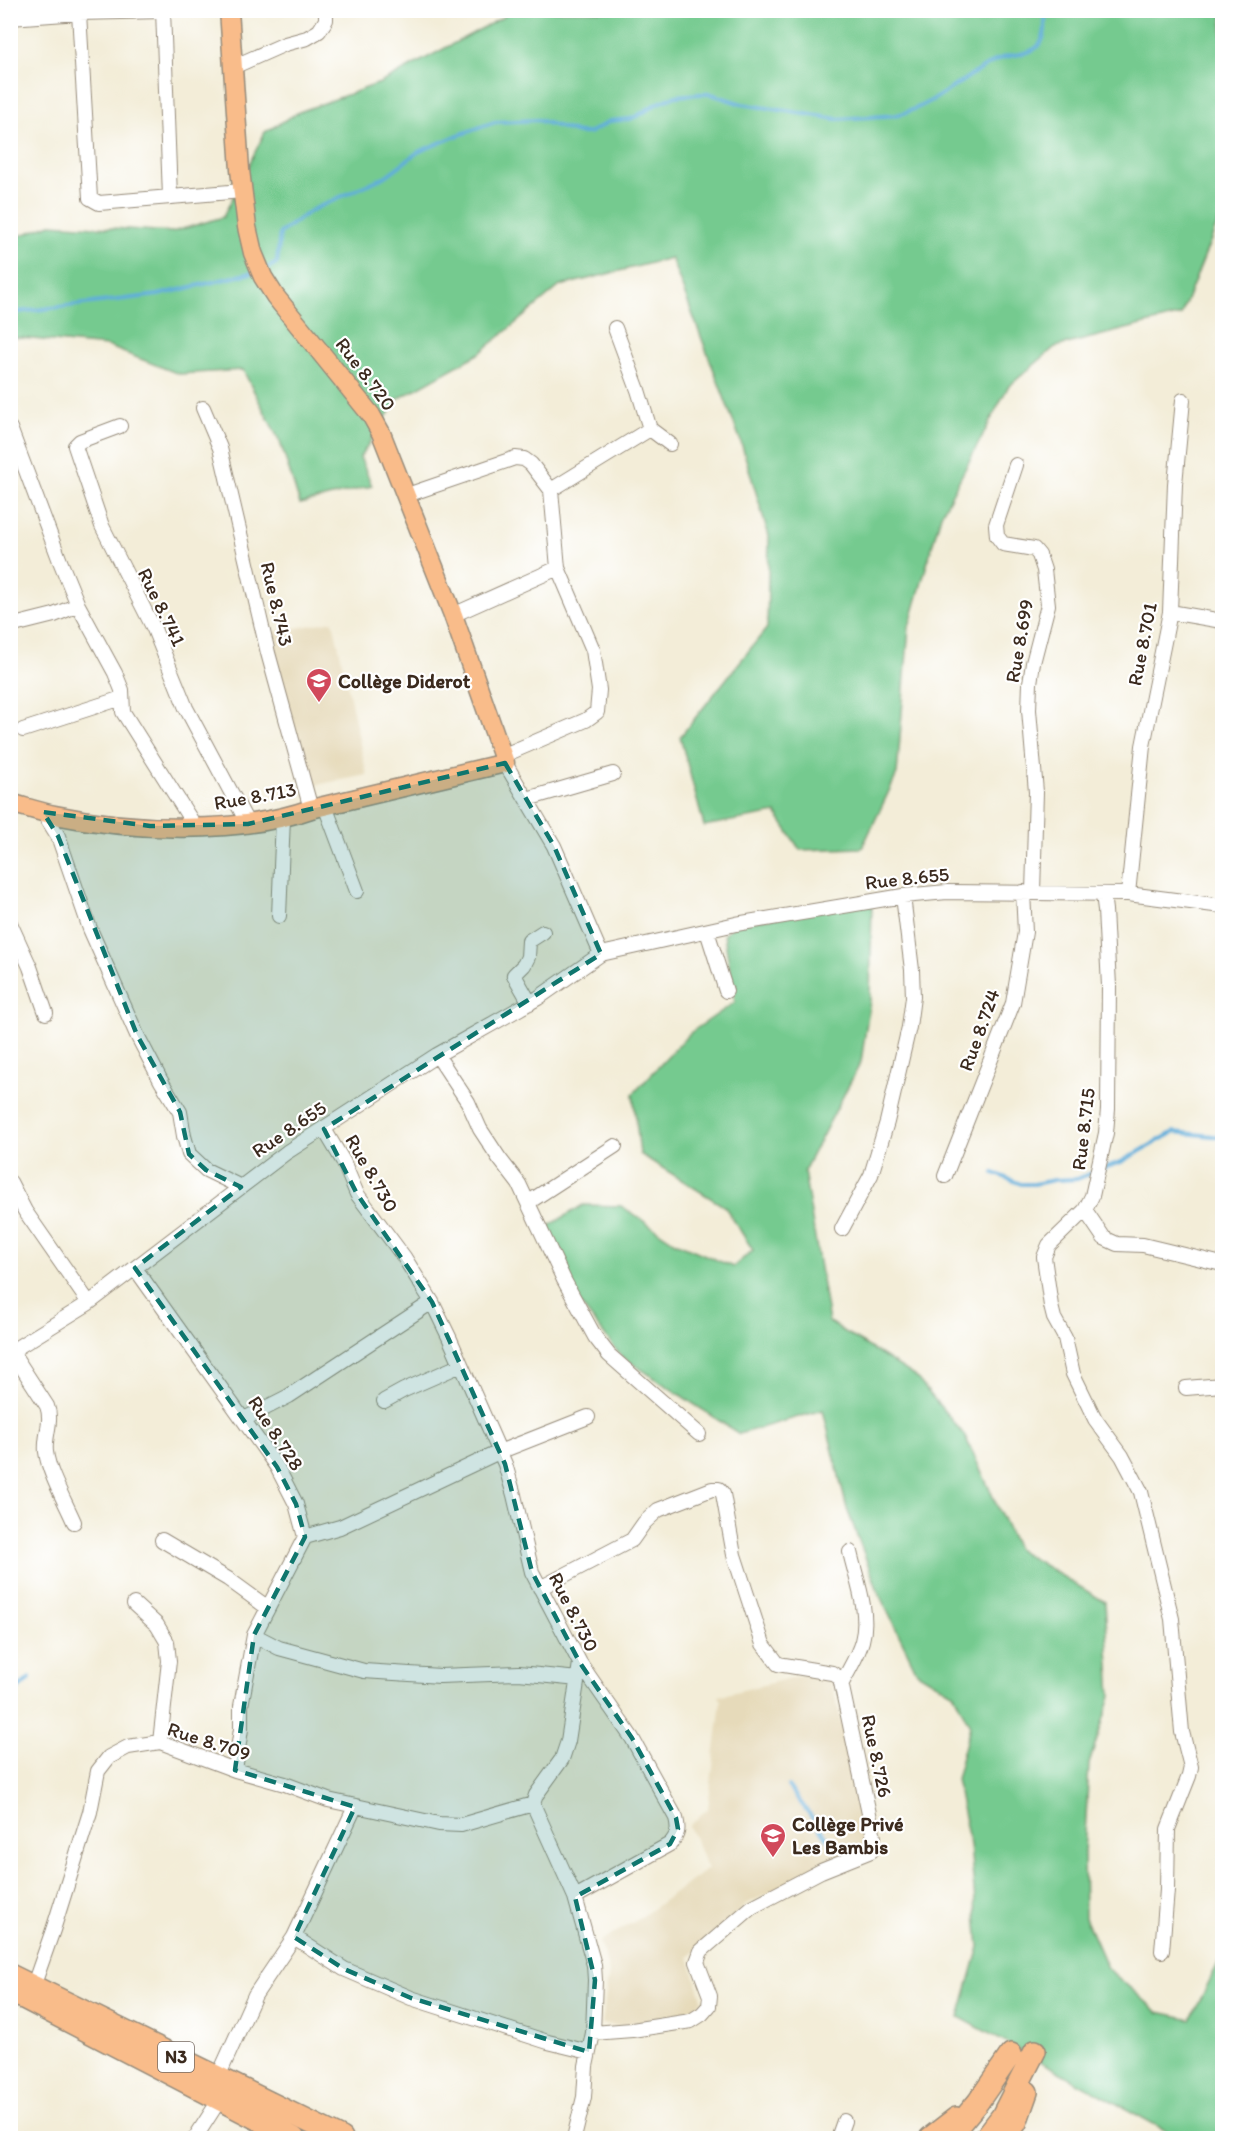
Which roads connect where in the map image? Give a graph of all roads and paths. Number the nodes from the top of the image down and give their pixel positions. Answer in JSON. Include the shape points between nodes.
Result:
{"nodes":[{"id":1,"x":229,"y":10,"type":"edge"},
{"id":2,"x":326,"y":10,"type":"edge"},
{"id":3,"x":163,"y":11,"type":"edge"},
{"id":4,"x":79,"y":12,"type":"edge"},
{"id":5,"x":10,"y":18,"type":"edge"},
{"id":6,"x":233,"y":67,"type":"junction"},
{"id":7,"x":242,"y":191,"type":"junction"},
{"id":8,"x":170,"y":197,"type":"junction"},
{"id":9,"x":615,"y":328,"type":"dead end"},
{"id":10,"x":1183,"y":400,"type":"dead end"},
{"id":11,"x":203,"y":408,"type":"dead end"},
{"id":12,"x":120,"y":426,"type":"dead end"},
{"id":13,"x":10,"y":428,"type":"edge"},
{"id":14,"x":650,"y":429,"type":"junction"},
{"id":15,"x":670,"y":444,"type":"dead end"},
{"id":16,"x":1016,"y":465,"type":"dead end"},
{"id":17,"x":550,"y":490,"type":"junction"},
{"id":18,"x":407,"y":495,"type":"junction"},
{"id":19,"x":558,"y":568,"type":"junction"},
{"id":20,"x":78,"y":605,"type":"junction"},
{"id":21,"x":1170,"y":612,"type":"junction"},
{"id":22,"x":453,"y":615,"type":"junction"},
{"id":23,"x":1222,"y":621,"type":"edge"},
{"id":24,"x":10,"y":626,"type":"edge"},
{"id":25,"x":122,"y":698,"type":"junction"},
{"id":26,"x":23,"y":730,"type":"dead end"},
{"id":27,"x":504,"y":760,"type":"junction"},
{"id":28,"x":614,"y":774,"type":"dead end"},
{"id":29,"x":527,"y":799,"type":"junction"},
{"id":30,"x":10,"y":803,"type":"edge"},
{"id":31,"x":318,"y":807,"type":"junction"},
{"id":32,"x":43,"y":812,"type":"junction"},
{"id":33,"x":283,"y":818,"type":"junction"},
{"id":34,"x":248,"y":824,"type":"junction"},
{"id":35,"x":196,"y":828,"type":"junction"},
{"id":36,"x":357,"y":891,"type":"dead end"},
{"id":37,"x":1028,"y":892,"type":"junction"},
{"id":38,"x":1103,"y":894,"type":"junction"},
{"id":39,"x":1128,"y":894,"type":"junction"},
{"id":40,"x":903,"y":896,"type":"junction"},
{"id":41,"x":1222,"y":906,"type":"edge"},
{"id":42,"x":279,"y":916,"type":"dead end"},
{"id":43,"x":10,"y":923,"type":"edge"},
{"id":44,"x":707,"y":931,"type":"junction"},
{"id":45,"x":543,"y":932,"type":"dead end"},
{"id":46,"x":601,"y":954,"type":"junction"},
{"id":47,"x":726,"y":991,"type":"dead end"},
{"id":48,"x":530,"y":1003,"type":"junction"},
{"id":49,"x":46,"y":1013,"type":"dead end"},
{"id":50,"x":437,"y":1055,"type":"junction"},
{"id":51,"x":324,"y":1129,"type":"junction"},
{"id":52,"x":615,"y":1146,"type":"dead end"},
{"id":53,"x":945,"y":1176,"type":"dead end"},
{"id":54,"x":10,"y":1182,"type":"edge"},
{"id":55,"x":241,"y":1187,"type":"junction"},
{"id":56,"x":529,"y":1202,"type":"junction"},
{"id":57,"x":1085,"y":1210,"type":"junction"},
{"id":58,"x":842,"y":1229,"type":"dead end"},
{"id":59,"x":1222,"y":1264,"type":"edge"},
{"id":60,"x":135,"y":1268,"type":"junction"},
{"id":61,"x":432,"y":1302,"type":"junction"},
{"id":62,"x":89,"y":1303,"type":"junction"},
{"id":63,"x":11,"y":1352,"type":"edge"},
{"id":64,"x":462,"y":1365,"type":"junction"},
{"id":65,"x":1222,"y":1385,"type":"edge"},
{"id":66,"x":1186,"y":1388,"type":"dead end"},
{"id":67,"x":384,"y":1401,"type":"dead end"},
{"id":68,"x":588,"y":1417,"type":"dead end"},
{"id":69,"x":244,"y":1419,"type":"junction"},
{"id":70,"x":699,"y":1434,"type":"dead end"},
{"id":71,"x":500,"y":1452,"type":"junction"},
{"id":72,"x":74,"y":1522,"type":"dead end"},
{"id":73,"x":305,"y":1537,"type":"junction"},
{"id":74,"x":162,"y":1540,"type":"dead end"},
{"id":75,"x":850,"y":1552,"type":"dead end"},
{"id":76,"x":540,"y":1588,"type":"junction"},
{"id":77,"x":134,"y":1604,"type":"dead end"},
{"id":78,"x":268,"y":1608,"type":"junction"},
{"id":79,"x":254,"y":1635,"type":"junction"},
{"id":80,"x":580,"y":1663,"type":"junction"},
{"id":81,"x":578,"y":1679,"type":"junction"},
{"id":82,"x":842,"y":1683,"type":"junction"},
{"id":83,"x":160,"y":1742,"type":"junction"},
{"id":84,"x":235,"y":1770,"type":"junction"},
{"id":85,"x":533,"y":1804,"type":"junction"},
{"id":86,"x":355,"y":1807,"type":"junction"},
{"id":87,"x":575,"y":1897,"type":"junction"},
{"id":88,"x":294,"y":1937,"type":"junction"},
{"id":89,"x":1162,"y":1951,"type":"dead end"},
{"id":90,"x":10,"y":1975,"type":"edge"},
{"id":91,"x":33,"y":1987,"type":"junction"},
{"id":92,"x":10,"y":1991,"type":"edge"},
{"id":93,"x":593,"y":2032,"type":"junction"},
{"id":94,"x":589,"y":2052,"type":"junction"},
{"id":95,"x":1011,"y":2054,"type":"dead end"},
{"id":96,"x":218,"y":2077,"type":"junction"},
{"id":97,"x":220,"y":2099,"type":"junction"},
{"id":98,"x":978,"y":2102,"type":"junction"},
{"id":99,"x":844,"y":2121,"type":"dead end"},
{"id":100,"x":195,"y":2139,"type":"edge"},
{"id":101,"x":294,"y":2139,"type":"edge"},
{"id":102,"x":342,"y":2139,"type":"edge"},
{"id":103,"x":574,"y":2139,"type":"edge"},
{"id":104,"x":838,"y":2139,"type":"edge"},
{"id":105,"x":930,"y":2139,"type":"edge"},
{"id":106,"x":948,"y":2139,"type":"edge"},
{"id":107,"x":985,"y":2139,"type":"edge"},
{"id":108,"x":1004,"y":2139,"type":"edge"}],
"edges":[{"from":1,"to":6,"type":"main road","name":"Rue 8.720"},
{"from":2,"to":6,"type":"street","via":[[326,20],[319,31]]},
{"from":3,"to":4,"type":"street"},
{"from":3,"to":8,"type":"street"},
{"from":4,"to":5,"type":"street"},
{"from":4,"to":8,"type":"street","via":[[90,198],[99,203]]},
{"from":6,"to":7,"type":"main road","name":"Rue 8.720"},
{"from":7,"to":8,"type":"street"},
{"from":7,"to":18,"type":"main road","name":"Rue 8.720","via":[[260,271],[275,296],[371,415]]},
{"from":9,"to":14,"type":"street"},
{"from":10,"to":21,"type":"street","name":"Rue 8.701"},
{"from":11,"to":31,"type":"street","name":"Rue 8.743","via":[[220,448],[268,653]]},
{"from":12,"to":34,"type":"street","name":"Rue 8.741","via":[[75,446],[102,526],[154,629],[186,708]]},
{"from":13,"to":20,"type":"street"},
{"from":14,"to":15,"type":"street"},
{"from":14,"to":17,"type":"street"},
{"from":16,"to":37,"type":"street","name":"Rue 8.699","via":[[996,525],[997,536],[1004,544],[1034,549],[1039,555],[1048,604],[1030,683],[1036,792]]},
{"from":17,"to":18,"type":"street","via":[[531,464],[515,458]]},
{"from":17,"to":19,"type":"street"},
{"from":18,"to":22,"type":"main road","name":"Rue 8.720"},
{"from":19,"to":22,"type":"street"},
{"from":19,"to":27,"type":"street","via":[[593,650],[599,690],[597,712]]},
{"from":20,"to":24,"type":"street"},
{"from":20,"to":25,"type":"street","via":[[115,673]]},
{"from":21,"to":23,"type":"street"},
{"from":21,"to":39,"type":"street","name":"Rue 8.701","via":[[1143,746]]},
{"from":22,"to":27,"type":"main road","name":"Rue 8.720"},
{"from":25,"to":26,"type":"street"},
{"from":25,"to":35,"type":"street","via":[[128,722]]},
{"from":27,"to":29,"type":"street"},
{"from":27,"to":31,"type":"main road","name":"Rue 8.713"},
{"from":28,"to":29,"type":"street"},
{"from":29,"to":46,"type":"street","via":[[564,868]]},
{"from":30,"to":32,"type":"main road","name":"Rue 8.713"},
{"from":31,"to":33,"type":"main road","name":"Rue 8.713"},
{"from":31,"to":36,"type":"street","name":"Rue 8.743"},
{"from":32,"to":35,"type":"main road","name":"Rue 8.713","via":[[110,823]]},
{"from":32,"to":55,"type":"street","via":[[58,836],[90,929],[136,1035],[180,1112],[189,1154],[206,1170]]},
{"from":33,"to":34,"type":"main road","name":"Rue 8.713"},
{"from":33,"to":42,"type":"street"},
{"from":34,"to":35,"type":"main road","name":"Rue 8.713"},
{"from":37,"to":38,"type":"street","name":"Rue 8.655"},
{"from":37,"to":40,"type":"street","name":"Rue 8.655"},
{"from":37,"to":53,"type":"street","name":"Rue 8.724","via":[[1012,1003]]},
{"from":38,"to":39,"type":"street","name":"Rue 8.655"},
{"from":38,"to":57,"type":"street","name":"Rue 8.715","via":[[1109,986],[1108,1109],[1092,1196]]},
{"from":39,"to":41,"type":"street","name":"Rue 8.655"},
{"from":40,"to":44,"type":"street","name":"Rue 8.655"},
{"from":40,"to":58,"type":"street","via":[[912,970],[909,1027],[871,1175]]},
{"from":43,"to":49,"type":"street"},
{"from":44,"to":46,"type":"street","name":"Rue 8.655"},
{"from":44,"to":47,"type":"street"},
{"from":45,"to":48,"type":"street","via":[[529,941],[528,957],[514,975]]},
{"from":46,"to":48,"type":"street","name":"Rue 8.655"},
{"from":48,"to":50,"type":"street","name":"Rue 8.655"},
{"from":50,"to":51,"type":"street","name":"Rue 8.655"},
{"from":50,"to":56,"type":"street"},
{"from":51,"to":55,"type":"street","name":"Rue 8.655"},
{"from":51,"to":61,"type":"street","name":"Rue 8.730","via":[[365,1206]]},
{"from":52,"to":56,"type":"street"},
{"from":54,"to":62,"type":"street","via":[[30,1220]]},
{"from":55,"to":60,"type":"street","name":"Rue 8.655"},
{"from":56,"to":70,"type":"street","via":[[595,1338]]},
{"from":57,"to":59,"type":"street","via":[[1104,1238],[1117,1244],[1143,1245]]},
{"from":57,"to":89,"type":"street","via":[[1046,1250],[1051,1306],[1065,1338],[1078,1387],[1141,1492],[1172,1618],[1182,1732],[1191,1767],[1168,1830]]},
{"from":60,"to":62,"type":"street","name":"Rue 8.655"},
{"from":60,"to":69,"type":"street","name":"Rue 8.728"},
{"from":61,"to":64,"type":"street","name":"Rue 8.730"},
{"from":61,"to":69,"type":"street","via":[[289,1396]]},
{"from":62,"to":63,"type":"street","name":"Rue 8.655"},
{"from":63,"to":72,"type":"street","via":[[47,1406],[50,1415],[46,1451]]},
{"from":64,"to":67,"type":"street"},
{"from":64,"to":71,"type":"street","name":"Rue 8.730"},
{"from":65,"to":66,"type":"street"},
{"from":68,"to":71,"type":"street"},
{"from":69,"to":73,"type":"street","name":"Rue 8.728","via":[[277,1467],[296,1504]]},
{"from":71,"to":73,"type":"street","via":[[340,1527]]},
{"from":71,"to":76,"type":"street","name":"Rue 8.730","via":[[532,1572]]},
{"from":73,"to":78,"type":"street"},
{"from":74,"to":78,"type":"street"},
{"from":75,"to":82,"type":"street","via":[[862,1601],[863,1638]]},
{"from":76,"to":80,"type":"street","name":"Rue 8.730"},
{"from":76,"to":82,"type":"street","via":[[632,1540],[658,1510],[718,1489],[723,1494],[734,1555],[763,1644],[778,1664],[832,1673]]},
{"from":77,"to":83,"type":"street","via":[[157,1625],[167,1641],[169,1661]]},
{"from":78,"to":79,"type":"street"},
{"from":79,"to":81,"type":"street","via":[[279,1648],[364,1671]]},
{"from":79,"to":84,"type":"street"},
{"from":80,"to":81,"type":"street","name":"Rue 8.730"},
{"from":80,"to":87,"type":"street","via":[[632,1738],[676,1818],[678,1829],[669,1844]]},
{"from":81,"to":85,"type":"street","name":"Rue 8.730","via":[[562,1759]]},
{"from":82,"to":93,"type":"street","name":"Rue 8.726","via":[[874,1837],[871,1851],[821,1871],[752,1907],[701,1951],[697,1962],[710,1996],[709,2006],[702,2014],[691,2021]]},
{"from":83,"to":84,"type":"street","name":"Rue 8.709"},
{"from":83,"to":91,"type":"street","name":"Rue 8.709","via":[[128,1747],[109,1757],[98,1771],[90,1812]]},
{"from":84,"to":86,"type":"street","name":"Rue 8.709"},
{"from":85,"to":86,"type":"street","name":"Rue 8.709","via":[[461,1825]]},
{"from":85,"to":87,"type":"street"},
{"from":86,"to":88,"type":"street"},
{"from":87,"to":93,"type":"street","via":[[594,1965]]},
{"from":88,"to":94,"type":"street","via":[[344,1969],[411,1998]]},
{"from":88,"to":96,"type":"street","via":[[255,1995]]},
{"from":90,"to":91,"type":"highway","number":"N3"},
{"from":91,"to":96,"type":"highway","number":"N3"},
{"from":92,"to":97,"type":"highway","number":"N3"},
{"from":93,"to":94,"type":"street"},
{"from":94,"to":103,"type":"street"},
{"from":95,"to":98,"type":"highway"},
{"from":96,"to":102,"type":"highway","number":"N3"},
{"from":97,"to":100,"type":"street"},
{"from":97,"to":101,"type":"highway","number":"N3"},
{"from":98,"to":105,"type":"highway"},
{"from":98,"to":106,"type":"highway"},
{"from":99,"to":104,"type":"street"},
{"from":107,"to":108,"type":"highway","via":[[1035,2051],[1028,2089],[1016,2123]]}]}
